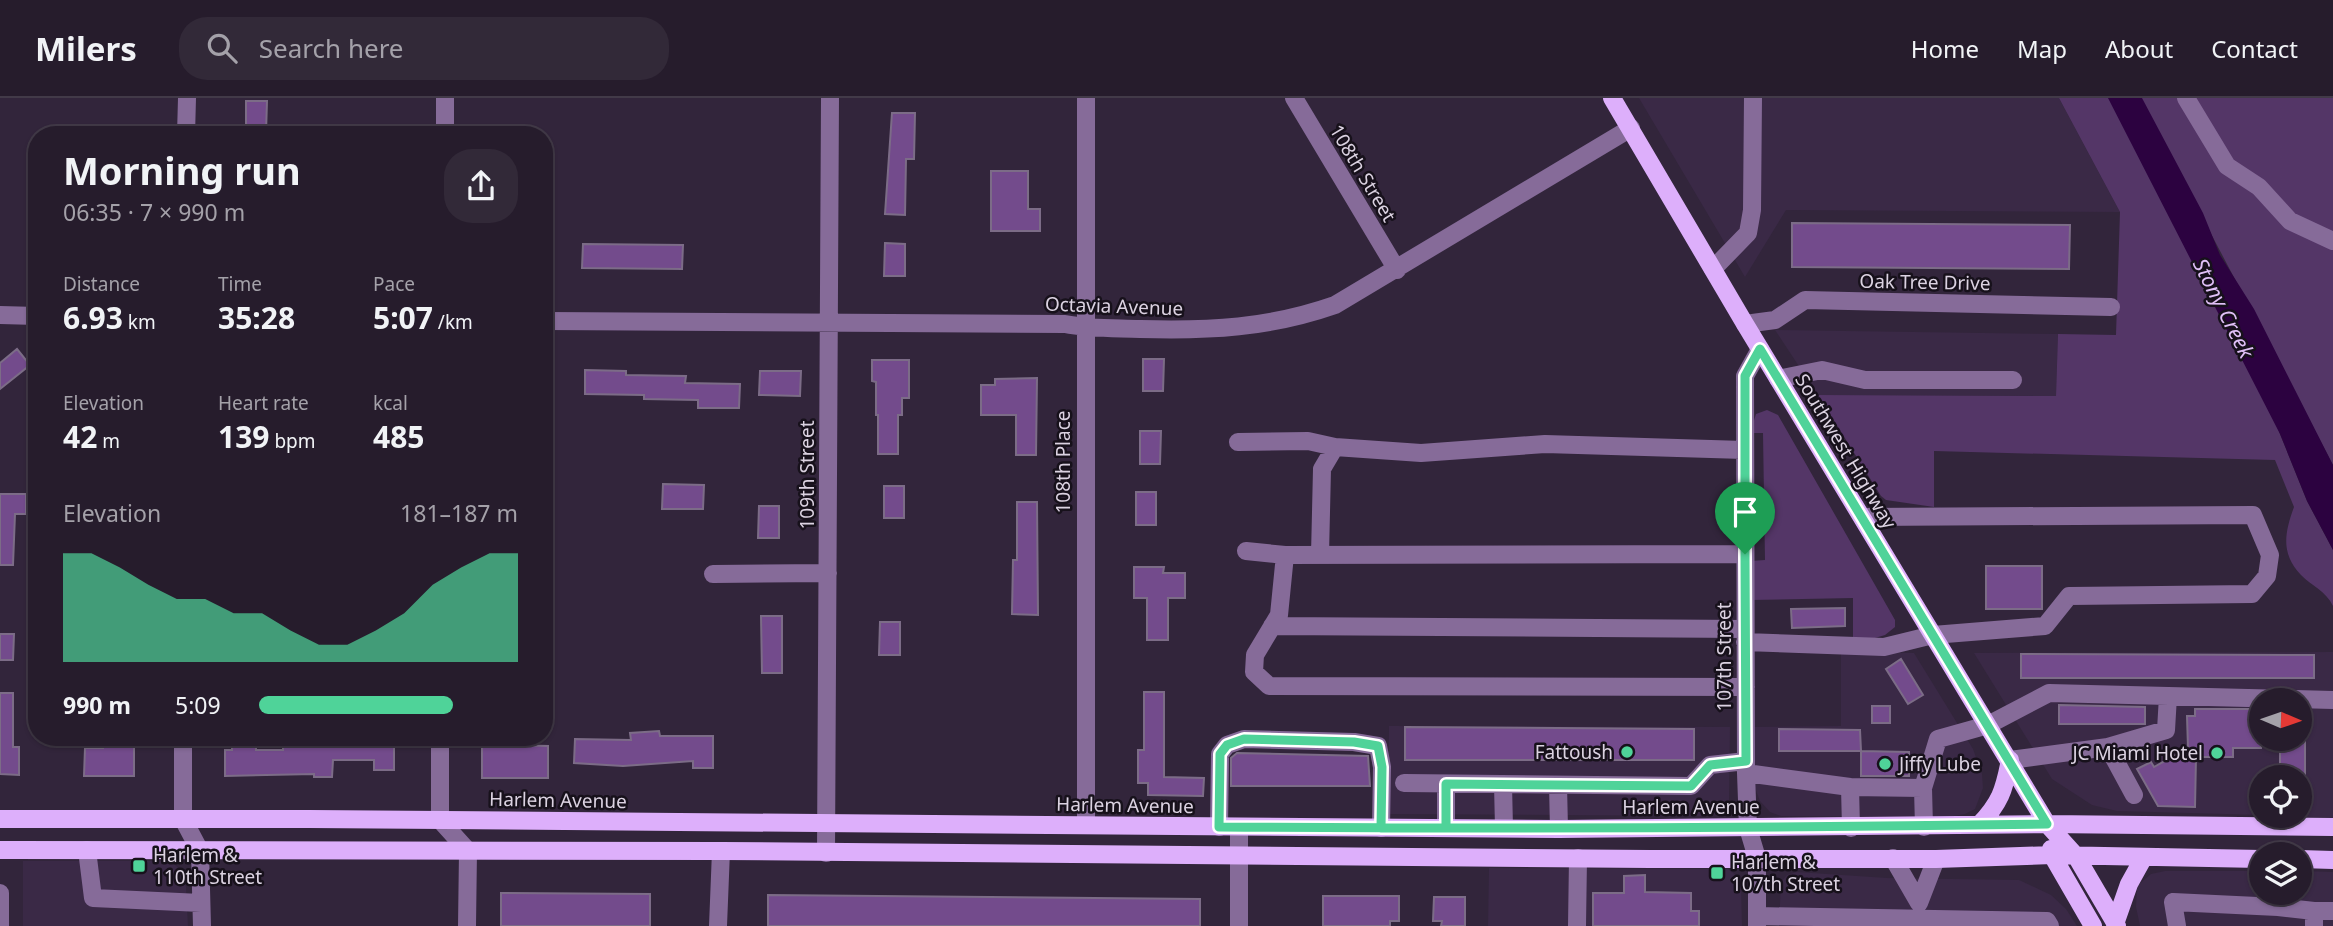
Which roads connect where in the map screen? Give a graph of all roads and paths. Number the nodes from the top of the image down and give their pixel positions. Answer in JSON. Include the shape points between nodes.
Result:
{"nodes":[{"id":1,"x":187,"y":98,"type":"edge"},
{"id":2,"x":446,"y":98,"type":"edge"},
{"id":3,"x":830,"y":98,"type":"edge"},
{"id":4,"x":1086,"y":98,"type":"edge"},
{"id":5,"x":1294,"y":98,"type":"edge"},
{"id":6,"x":1612,"y":98,"type":"edge"},
{"id":7,"x":1753,"y":98,"type":"edge"},
{"id":8,"x":2186,"y":98,"type":"edge"},
{"id":9,"x":186,"y":126,"type":"edge"},
{"id":10,"x":445,"y":126,"type":"edge"},
{"id":11,"x":1631,"y":128,"type":"junction"},
{"id":12,"x":2333,"y":241,"type":"edge"},
{"id":13,"x":1713,"y":269,"type":"junction"},
{"id":14,"x":1397,"y":270,"type":"junction"},
{"id":15,"x":2111,"y":307,"type":"dead end"},
{"id":16,"x":0,"y":315,"type":"edge"},
{"id":17,"x":28,"y":316,"type":"edge"},
{"id":18,"x":553,"y":321,"type":"edge"},
{"id":19,"x":829,"y":323,"type":"junction"},
{"id":20,"x":1745,"y":324,"type":"junction"},
{"id":21,"x":1084,"y":328,"type":"junction"},
{"id":22,"x":1760,"y":349,"type":"junction"},
{"id":23,"x":1778,"y":379,"type":"junction"},
{"id":24,"x":2013,"y":380,"type":"dead end"},
{"id":25,"x":1238,"y":442,"type":"dead end"},
{"id":26,"x":1335,"y":447,"type":"junction"},
{"id":27,"x":1744,"y":450,"type":"junction"},
{"id":28,"x":1862,"y":517,"type":"junction"},
{"id":29,"x":1246,"y":551,"type":"dead end"},
{"id":30,"x":1745,"y":554,"type":"junction"},
{"id":31,"x":1285,"y":555,"type":"junction"},
{"id":32,"x":1320,"y":555,"type":"junction"},
{"id":33,"x":828,"y":573,"type":"junction"},
{"id":34,"x":713,"y":574,"type":"dead end"},
{"id":35,"x":1272,"y":626,"type":"junction"},
{"id":36,"x":1745,"y":635,"type":"junction"},
{"id":37,"x":1933,"y":635,"type":"junction"},
{"id":38,"x":1746,"y":687,"type":"junction"},
{"id":39,"x":2168,"y":696,"type":"junction"},
{"id":40,"x":2333,"y":700,"type":"edge"},
{"id":41,"x":1987,"y":725,"type":"junction"},
{"id":42,"x":183,"y":746,"type":"edge"},
{"id":43,"x":440,"y":746,"type":"edge"},
{"id":44,"x":2108,"y":747,"type":"junction"},
{"id":45,"x":2010,"y":760,"type":"junction"},
{"id":46,"x":1746,"y":767,"type":"junction"},
{"id":47,"x":1404,"y":783,"type":"dead end"},
{"id":48,"x":1446,"y":784,"type":"junction"},
{"id":49,"x":1503,"y":784,"type":"junction"},
{"id":50,"x":1558,"y":785,"type":"junction"},
{"id":51,"x":1850,"y":787,"type":"junction"},
{"id":52,"x":1923,"y":788,"type":"junction"},
{"id":53,"x":2134,"y":795,"type":"dead end"},
{"id":54,"x":0,"y":819,"type":"edge"},
{"id":55,"x":183,"y":819,"type":"junction"},
{"id":56,"x":440,"y":820,"type":"junction"},
{"id":57,"x":826,"y":823,"type":"junction"},
{"id":58,"x":2047,"y":824,"type":"junction"},
{"id":59,"x":1086,"y":825,"type":"junction"},
{"id":60,"x":1979,"y":825,"type":"junction"},
{"id":61,"x":1219,"y":827,"type":"junction"},
{"id":62,"x":1239,"y":827,"type":"junction"},
{"id":63,"x":1924,"y":827,"type":"junction"},
{"id":64,"x":2333,"y":827,"type":"edge"},
{"id":65,"x":1381,"y":828,"type":"junction"},
{"id":66,"x":1446,"y":828,"type":"junction"},
{"id":67,"x":1504,"y":828,"type":"junction"},
{"id":68,"x":1748,"y":828,"type":"junction"},
{"id":69,"x":1851,"y":828,"type":"junction"},
{"id":70,"x":1559,"y":829,"type":"junction"},
{"id":71,"x":0,"y":850,"type":"edge"},
{"id":72,"x":87,"y":850,"type":"junction"},
{"id":73,"x":200,"y":850,"type":"junction"},
{"id":74,"x":468,"y":851,"type":"junction"},
{"id":75,"x":721,"y":851,"type":"junction"},
{"id":76,"x":826,"y":853,"type":"junction"},
{"id":77,"x":2052,"y":855,"type":"junction"},
{"id":78,"x":1239,"y":856,"type":"junction"},
{"id":79,"x":2076,"y":856,"type":"junction"},
{"id":80,"x":2144,"y":857,"type":"junction"},
{"id":81,"x":1578,"y":858,"type":"junction"},
{"id":82,"x":1757,"y":858,"type":"junction"},
{"id":83,"x":1893,"y":858,"type":"junction"},
{"id":84,"x":1936,"y":859,"type":"junction"},
{"id":85,"x":2249,"y":859,"type":"edge"},
{"id":86,"x":2312,"y":859,"type":"edge"},
{"id":87,"x":2333,"y":860,"type":"edge"},
{"id":88,"x":0,"y":893,"type":"edge"},
{"id":89,"x":2249,"y":901,"type":"edge"},
{"id":90,"x":201,"y":903,"type":"junction"},
{"id":91,"x":2288,"y":905,"type":"edge"},
{"id":92,"x":2333,"y":911,"type":"edge"},
{"id":93,"x":1914,"y":916,"type":"edge"},
{"id":94,"x":2314,"y":918,"type":"edge"},
{"id":95,"x":1757,"y":921,"type":"edge"},
{"id":96,"x":2116,"y":925,"type":"edge"},
{"id":97,"x":0,"y":926,"type":"edge"},
{"id":98,"x":201,"y":926,"type":"edge"},
{"id":99,"x":467,"y":926,"type":"edge"},
{"id":100,"x":718,"y":926,"type":"edge"},
{"id":101,"x":1239,"y":926,"type":"edge"},
{"id":102,"x":1577,"y":926,"type":"edge"},
{"id":103,"x":2050,"y":926,"type":"edge"},
{"id":104,"x":2093,"y":926,"type":"edge"},
{"id":105,"x":2177,"y":926,"type":"edge"}],
"edges":[{"from":1,"to":9,"type":"street"},
{"from":2,"to":10,"type":"street"},
{"from":3,"to":19,"type":"street","name":"109th Street"},
{"from":4,"to":21,"type":"street","name":"108th Place"},
{"from":5,"to":14,"type":"street","name":"108th Street"},
{"from":6,"to":11,"type":"main road","name":"Southwest Highway"},
{"from":7,"to":13,"type":"street","via":[[1748,233]]},
{"from":8,"to":12,"type":"street","via":[[2227,166],[2259,187],[2290,221]]},
{"from":11,"to":13,"type":"main road","name":"Southwest Highway"},
{"from":11,"to":14,"type":"street","name":"Octavia Avenue"},
{"from":13,"to":20,"type":"main road","name":"Southwest Highway"},
{"from":14,"to":21,"type":"street","name":"Octavia Avenue","via":[[1335,305],[1283,322],[1193,330]]},
{"from":15,"to":20,"type":"street","name":"Oak Tree Drive","via":[[1805,300],[1775,320]]},
{"from":16,"to":17,"type":"street"},
{"from":18,"to":19,"type":"street","name":"Octavia Avenue"},
{"from":19,"to":21,"type":"street","name":"Octavia Avenue","via":[[1065,324]]},
{"from":19,"to":33,"type":"street","name":"109th Street"},
{"from":20,"to":22,"type":"main road","name":"Southwest Highway"},
{"from":21,"to":59,"type":"street","name":"108th Place"},
{"from":22,"to":23,"type":"main road","name":"Southwest Highway"},
{"from":22,"to":27,"type":"street","name":"107th Street","via":[[1745,376]]},
{"from":23,"to":24,"type":"street","via":[[1822,370],[1865,380]]},
{"from":23,"to":28,"type":"main road","name":"Southwest Highway"},
{"from":25,"to":26,"type":"street","via":[[1308,441]]},
{"from":26,"to":27,"type":"street","via":[[1421,453],[1545,444]]},
{"from":26,"to":32,"type":"street","via":[[1322,468]]},
{"from":27,"to":30,"type":"street","name":"107th Street"},
{"from":28,"to":37,"type":"main road","name":"Southwest Highway"},
{"from":28,"to":37,"type":"street","via":[[2253,514],[2270,555],[2267,576],[2252,594],[2069,596],[2045,625]]},
{"from":29,"to":31,"type":"street"},
{"from":30,"to":32,"type":"street"},
{"from":30,"to":36,"type":"street","name":"107th Street"},
{"from":31,"to":32,"type":"street"},
{"from":31,"to":35,"type":"street","via":[[1279,615]]},
{"from":33,"to":34,"type":"street"},
{"from":33,"to":57,"type":"street","name":"109th Street"},
{"from":35,"to":36,"type":"street"},
{"from":35,"to":38,"type":"street","via":[[1255,655],[1254,672],[1269,686]]},
{"from":36,"to":37,"type":"street","via":[[1884,647]]},
{"from":36,"to":38,"type":"street","name":"107th Street"},
{"from":37,"to":41,"type":"main road","name":"Southwest Highway"},
{"from":38,"to":46,"type":"street","name":"107th Street"},
{"from":39,"to":40,"type":"street"},
{"from":39,"to":41,"type":"street","via":[[2049,694]]},
{"from":39,"to":44,"type":"street","via":[[2166,730]]},
{"from":41,"to":45,"type":"main road","name":"Southwest Highway"},
{"from":41,"to":52,"type":"street","via":[[1938,739]]},
{"from":42,"to":55,"type":"street"},
{"from":43,"to":56,"type":"street"},
{"from":44,"to":45,"type":"street"},
{"from":44,"to":53,"type":"street"},
{"from":45,"to":58,"type":"main road","name":"Southwest Highway"},
{"from":45,"to":60,"type":"main road","via":[[1996,807]]},
{"from":46,"to":50,"type":"street","via":[[1710,765],[1691,786]]},
{"from":46,"to":51,"type":"street"},
{"from":46,"to":68,"type":"street","name":"107th Street"},
{"from":47,"to":48,"type":"street"},
{"from":48,"to":49,"type":"street"},
{"from":48,"to":66,"type":"street"},
{"from":49,"to":50,"type":"street"},
{"from":49,"to":67,"type":"street"},
{"from":50,"to":70,"type":"street"},
{"from":51,"to":52,"type":"street"},
{"from":51,"to":69,"type":"street"},
{"from":52,"to":63,"type":"street"},
{"from":54,"to":55,"type":"main road","name":"Harlem Avenue"},
{"from":55,"to":56,"type":"main road","name":"Harlem Avenue"},
{"from":55,"to":73,"type":"street"},
{"from":56,"to":57,"type":"main road","name":"Harlem Avenue"},
{"from":56,"to":74,"type":"street"},
{"from":57,"to":59,"type":"main road","name":"Harlem Avenue"},
{"from":57,"to":76,"type":"street","name":"109th Street"},
{"from":58,"to":60,"type":"main road","name":"Harlem Avenue"},
{"from":58,"to":64,"type":"main road","name":"Harlem Avenue"},
{"from":58,"to":77,"type":"main road","name":"Southwest Highway"},
{"from":58,"to":79,"type":"main road","name":"Southwest Highway"},
{"from":59,"to":61,"type":"main road","name":"Harlem Avenue"},
{"from":60,"to":63,"type":"main road","name":"Harlem Avenue"},
{"from":61,"to":62,"type":"main road","name":"Harlem Avenue"},
{"from":61,"to":65,"type":"street","via":[[1220,754],[1227,745],[1244,739],[1378,746]]},
{"from":62,"to":65,"type":"main road","name":"Harlem Avenue"},
{"from":62,"to":78,"type":"street"},
{"from":63,"to":69,"type":"main road","name":"Harlem Avenue"},
{"from":65,"to":66,"type":"main road","name":"Harlem Avenue"},
{"from":66,"to":67,"type":"main road","name":"Harlem Avenue"},
{"from":67,"to":70,"type":"main road","name":"Harlem Avenue"},
{"from":68,"to":69,"type":"main road","name":"Harlem Avenue"},
{"from":68,"to":70,"type":"main road","name":"Harlem Avenue"},
{"from":68,"to":82,"type":"street","name":"107th Street"},
{"from":71,"to":72,"type":"main road"},
{"from":72,"to":73,"type":"main road"},
{"from":72,"to":90,"type":"street","via":[[93,898]]},
{"from":73,"to":74,"type":"main road"},
{"from":73,"to":90,"type":"street"},
{"from":74,"to":75,"type":"main road"},
{"from":74,"to":99,"type":"street"},
{"from":75,"to":76,"type":"main road"},
{"from":75,"to":100,"type":"street"},
{"from":76,"to":78,"type":"main road"},
{"from":77,"to":79,"type":"main road"},
{"from":77,"to":84,"type":"main road"},
{"from":77,"to":104,"type":"main road","name":"Southwest Highway"},
{"from":78,"to":81,"type":"main road"},
{"from":78,"to":101,"type":"street"},
{"from":79,"to":80,"type":"main road"},
{"from":79,"to":96,"type":"main road","name":"Southwest Highway"},
{"from":80,"to":85,"type":"main road"},
{"from":80,"to":96,"type":"main road","via":[[2129,884]]},
{"from":81,"to":82,"type":"main road"},
{"from":81,"to":102,"type":"street"},
{"from":82,"to":83,"type":"main road"},
{"from":82,"to":95,"type":"street","name":"107th Street"},
{"from":83,"to":84,"type":"main road"},
{"from":83,"to":93,"type":"street"},
{"from":84,"to":93,"type":"street"},
{"from":86,"to":87,"type":"main road"},
{"from":88,"to":97,"type":"street"},
{"from":89,"to":105,"type":"street","via":[[2173,902]]},
{"from":90,"to":98,"type":"street"},
{"from":91,"to":94,"type":"street"},
{"from":92,"to":94,"type":"street"},
{"from":93,"to":95,"type":"street"},
{"from":93,"to":103,"type":"street","via":[[2047,921]]}]}
